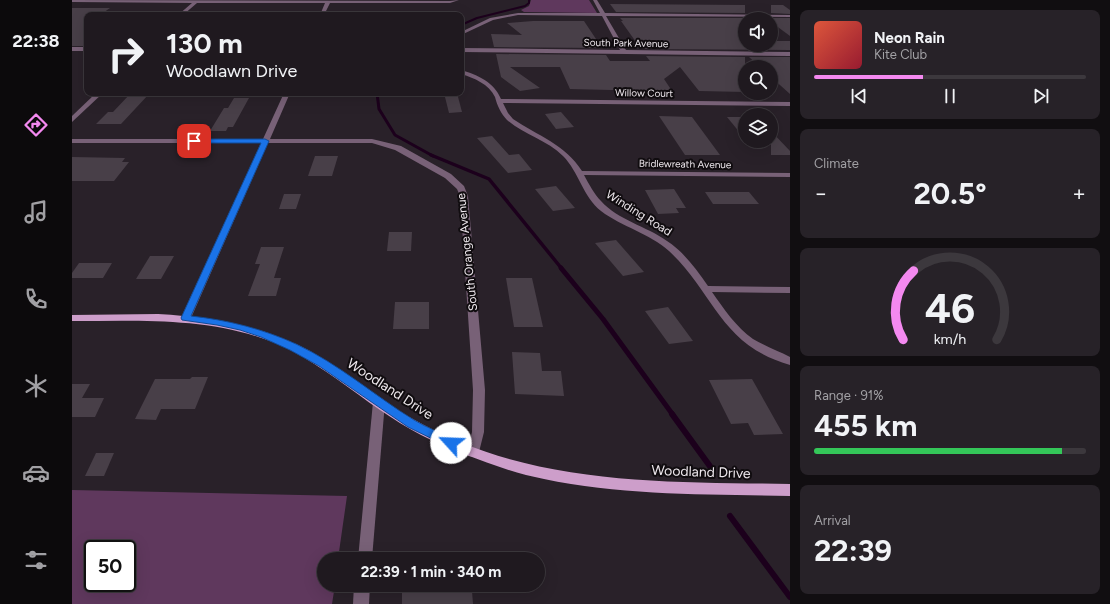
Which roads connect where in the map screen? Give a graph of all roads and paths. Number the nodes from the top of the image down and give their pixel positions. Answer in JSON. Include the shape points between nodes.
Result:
{"nodes":[{"id":1,"x":457,"y":0,"type":"edge"},
{"id":2,"x":595,"y":0,"type":"edge"},
{"id":3,"x":72,"y":1,"type":"edge"},
{"id":4,"x":196,"y":1,"type":"junction"},
{"id":5,"x":329,"y":1,"type":"edge"},
{"id":6,"x":183,"y":12,"type":"edge"},
{"id":7,"x":324,"y":12,"type":"edge"},
{"id":8,"x":603,"y":14,"type":"junction"},
{"id":9,"x":790,"y":16,"type":"edge"},
{"id":10,"x":464,"y":33,"type":"edge"},
{"id":11,"x":72,"y":49,"type":"edge"},
{"id":12,"x":84,"y":49,"type":"edge"},
{"id":13,"x":464,"y":50,"type":"edge"},
{"id":14,"x":624,"y":52,"type":"junction"},
{"id":15,"x":790,"y":54,"type":"edge"},
{"id":16,"x":464,"y":73,"type":"edge"},
{"id":17,"x":97,"y":96,"type":"edge"},
{"id":18,"x":286,"y":96,"type":"edge"},
{"id":19,"x":498,"y":101,"type":"junction"},
{"id":20,"x":790,"y":104,"type":"edge"},
{"id":21,"x":72,"y":120,"type":"edge"},
{"id":22,"x":72,"y":141,"type":"edge"},
{"id":23,"x":265,"y":141,"type":"junction"},
{"id":24,"x":579,"y":173,"type":"junction"},
{"id":25,"x":790,"y":175,"type":"edge"},
{"id":26,"x":705,"y":289,"type":"junction"},
{"id":27,"x":790,"y":290,"type":"edge"},
{"id":28,"x":72,"y":318,"type":"edge"},
{"id":29,"x":186,"y":318,"type":"junction"},
{"id":30,"x":790,"y":361,"type":"edge"},
{"id":31,"x":379,"y":402,"type":"junction"},
{"id":32,"x":473,"y":452,"type":"junction"},
{"id":33,"x":790,"y":490,"type":"edge"},
{"id":34,"x":366,"y":552,"type":"edge"},
{"id":35,"x":362,"y":592,"type":"edge"},
{"id":36,"x":361,"y":604,"type":"edge"}],
"edges":[{"from":1,"to":5,"type":"street"},
{"from":2,"to":8,"type":"street"},
{"from":3,"to":4,"type":"street"},
{"from":4,"to":5,"type":"street"},
{"from":4,"to":6,"type":"street"},
{"from":5,"to":7,"type":"street"},
{"from":8,"to":9,"type":"street"},
{"from":8,"to":10,"type":"street","via":[[507,15]]},
{"from":8,"to":14,"type":"street"},
{"from":11,"to":12,"type":"street"},
{"from":13,"to":14,"type":"street","name":"South Park Avenue"},
{"from":14,"to":15,"type":"street","name":"South Park Avenue"},
{"from":16,"to":19,"type":"street","name":"Winding Road","via":[[485,82],[496,94]]},
{"from":17,"to":21,"type":"street"},
{"from":18,"to":23,"type":"street"},
{"from":19,"to":20,"type":"street","name":"Willow Court"},
{"from":19,"to":24,"type":"street","name":"Winding Road","via":[[506,116],[560,150]]},
{"from":22,"to":23,"type":"street","name":"South Orange Avenue"},
{"from":23,"to":29,"type":"street"},
{"from":23,"to":32,"type":"street","name":"South Orange Avenue","via":[[361,140],[385,144],[398,148],[448,176],[461,188],[479,390],[478,432]]},
{"from":24,"to":25,"type":"street","name":"Bridlewreath Avenue"},
{"from":24,"to":26,"type":"street","name":"Winding Road","via":[[592,197],[604,208],[670,247]]},
{"from":26,"to":27,"type":"street"},
{"from":26,"to":30,"type":"street","name":"Winding Road","via":[[743,336]]},
{"from":28,"to":29,"type":"main road","name":"Woodland Drive"},
{"from":29,"to":31,"type":"main road","name":"Woodland Drive","via":[[217,322],[270,337],[294,347]]},
{"from":31,"to":32,"type":"main road","name":"Woodland Drive","via":[[412,424]]},
{"from":31,"to":34,"type":"street"},
{"from":32,"to":33,"type":"main road","name":"Woodland Drive","via":[[522,468],[572,479],[651,485]]},
{"from":35,"to":36,"type":"street"}]}
